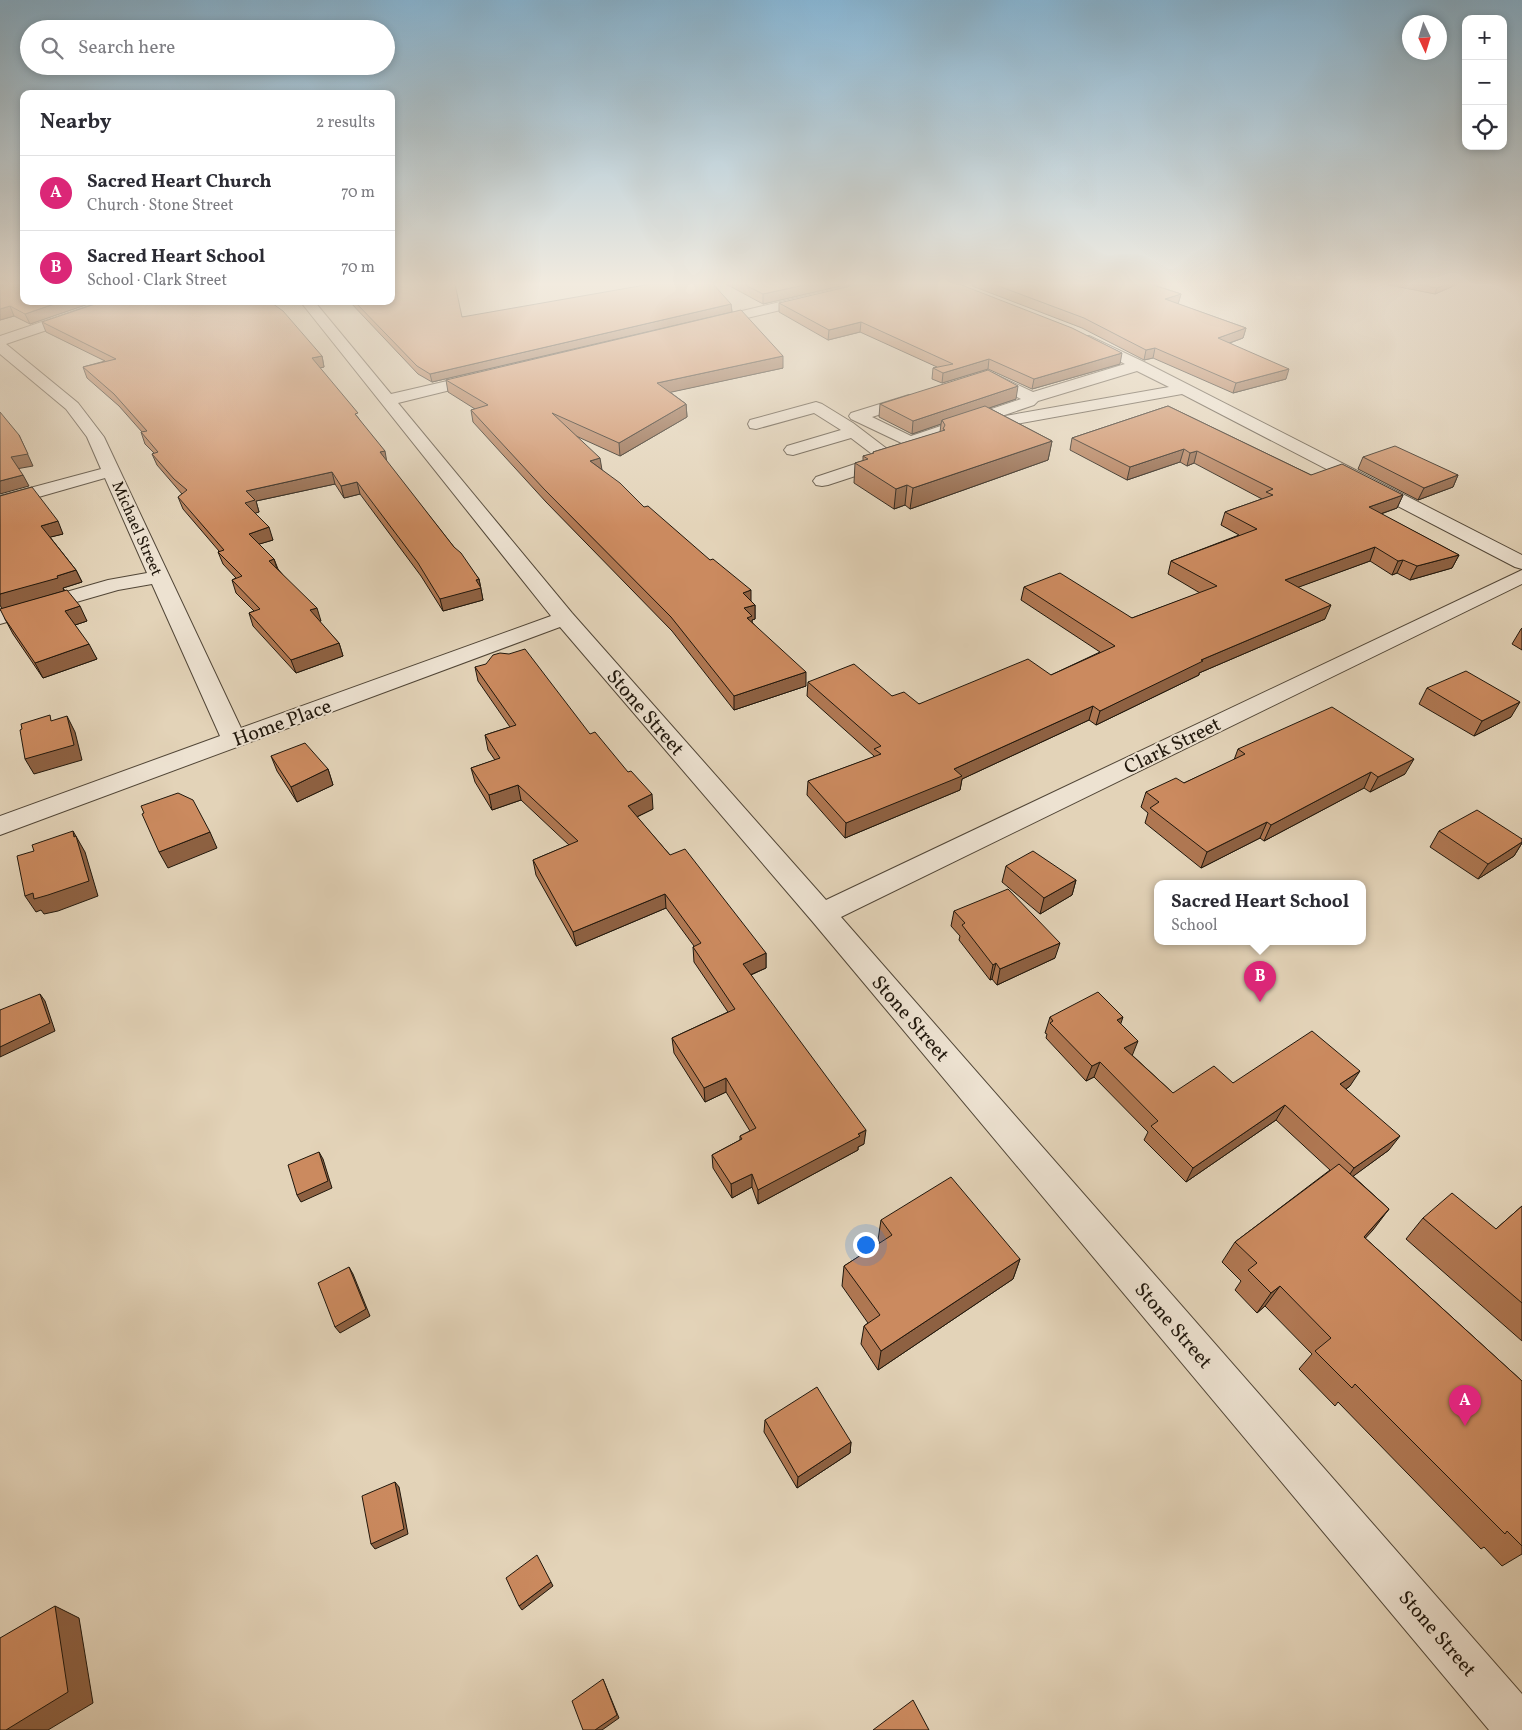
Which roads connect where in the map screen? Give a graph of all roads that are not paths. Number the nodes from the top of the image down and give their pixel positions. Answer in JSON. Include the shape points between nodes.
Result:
{"nodes":[{"id":1,"x":22,"y":365,"type":"edge"},
{"id":2,"x":359,"y":365,"type":"edge"},
{"id":3,"x":1139,"y":365,"type":"joint"},
{"id":4,"x":495,"y":375,"type":"edge"},
{"id":5,"x":968,"y":382,"type":"edge"},
{"id":6,"x":1185,"y":389,"type":"junction"},
{"id":7,"x":931,"y":394,"type":"edge"},
{"id":8,"x":1032,"y":398,"type":"junction"},
{"id":9,"x":388,"y":400,"type":"junction"},
{"id":10,"x":756,"y":424,"type":"dead end"},
{"id":11,"x":854,"y":432,"type":"junction"},
{"id":12,"x":793,"y":450,"type":"dead end"},
{"id":13,"x":890,"y":459,"type":"junction"},
{"id":14,"x":112,"y":471,"type":"junction"},
{"id":15,"x":822,"y":481,"type":"dead end"},
{"id":16,"x":0,"y":502,"type":"edge"},
{"id":17,"x":1522,"y":563,"type":"edge"},
{"id":18,"x":1522,"y":576,"type":"edge"},
{"id":19,"x":160,"y":577,"type":"junction"},
{"id":20,"x":0,"y":618,"type":"edge"},
{"id":21,"x":564,"y":618,"type":"junction"},
{"id":22,"x":234,"y":740,"type":"junction"},
{"id":23,"x":0,"y":826,"type":"edge"},
{"id":24,"x":822,"y":914,"type":"junction"},
{"id":25,"x":1520,"y":1730,"type":"edge"}],
"edges":[{"from":1,"to":14,"type":"street","name":"Michael Street","via":[[72,406],[95,437]]},
{"from":2,"to":9,"type":"street","name":"Stone Street"},
{"from":3,"to":6,"type":"street"},
{"from":3,"to":8,"type":"street"},
{"from":4,"to":9,"type":"street"},
{"from":5,"to":8,"type":"street","via":[[987,376]]},
{"from":6,"to":13,"type":"street","via":[[1009,420]]},
{"from":6,"to":17,"type":"street"},
{"from":7,"to":8,"type":"street","via":[[857,416],[910,442]]},
{"from":9,"to":21,"type":"street","name":"Stone Street"},
{"from":10,"to":11,"type":"street","via":[[816,407]]},
{"from":11,"to":12,"type":"street"},
{"from":11,"to":13,"type":"street"},
{"from":13,"to":15,"type":"street"},
{"from":14,"to":16,"type":"street"},
{"from":14,"to":19,"type":"street","name":"Michael Street"},
{"from":18,"to":24,"type":"street","name":"Clark Street"},
{"from":19,"to":20,"type":"street","via":[[115,584]]},
{"from":19,"to":22,"type":"street","name":"Michael Street"},
{"from":21,"to":22,"type":"street","name":"Home Place"},
{"from":21,"to":24,"type":"street","name":"Stone Street"},
{"from":22,"to":23,"type":"street","name":"Home Place"},
{"from":24,"to":25,"type":"street","name":"Stone Street"}]}
